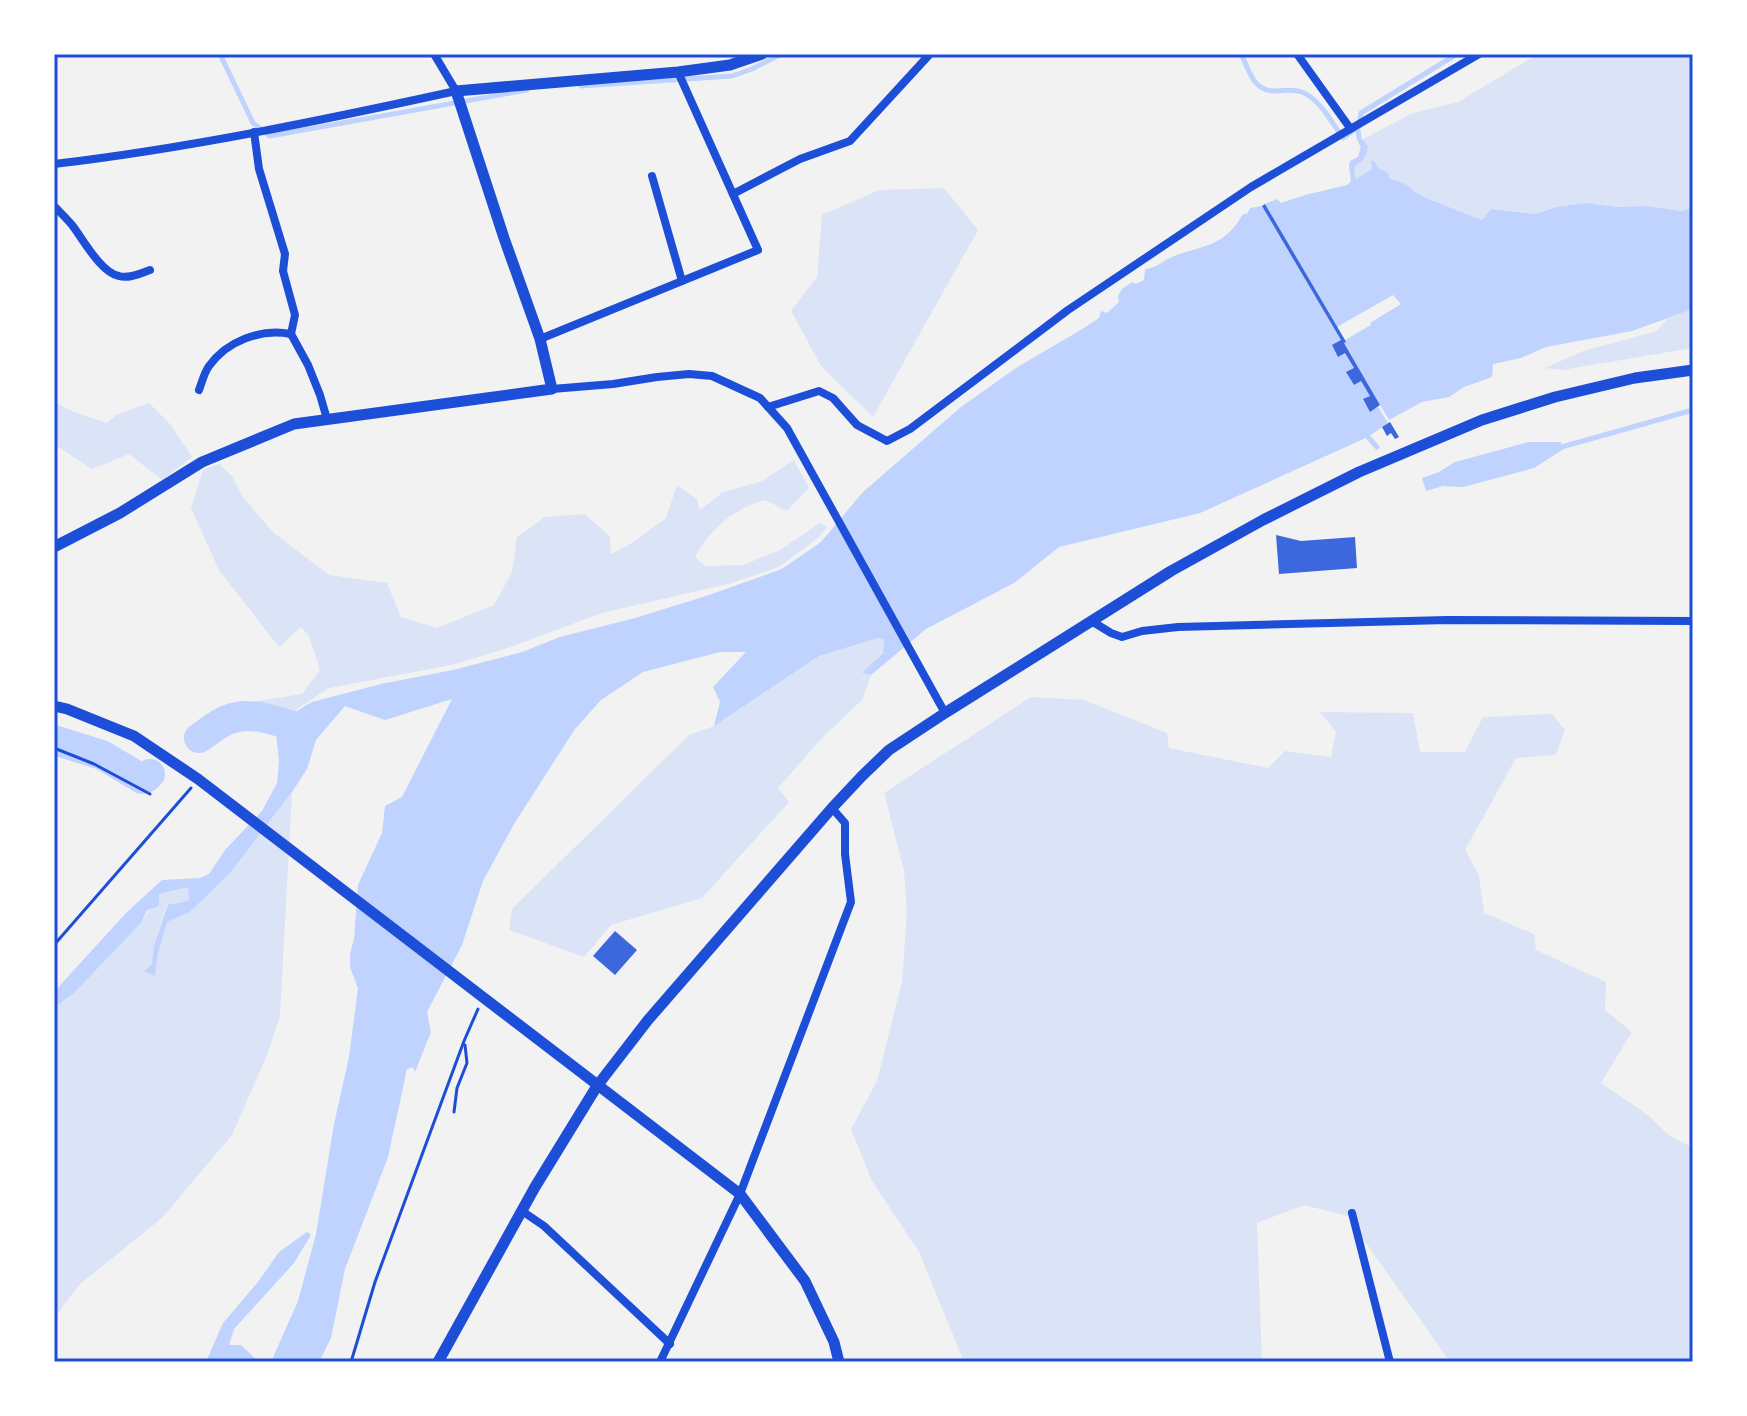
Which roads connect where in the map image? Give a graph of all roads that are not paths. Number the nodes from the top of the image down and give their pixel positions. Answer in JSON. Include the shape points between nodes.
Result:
{"nodes":[{"id":1,"x":434,"y":54,"type":"edge"},
{"id":2,"x":762,"y":54,"type":"edge"},
{"id":3,"x":930,"y":54,"type":"edge"},
{"id":4,"x":1297,"y":54,"type":"edge"},
{"id":5,"x":1479,"y":54,"type":"edge"},
{"id":6,"x":678,"y":72,"type":"junction"},
{"id":7,"x":456,"y":91,"type":"junction"},
{"id":8,"x":1350,"y":128,"type":"junction"},
{"id":9,"x":254,"y":132,"type":"junction"},
{"id":10,"x":54,"y":164,"type":"edge"},
{"id":11,"x":652,"y":176,"type":"dead end"},
{"id":12,"x":733,"y":194,"type":"junction"},
{"id":13,"x":54,"y":206,"type":"edge"},
{"id":14,"x":150,"y":270,"type":"dead end"},
{"id":15,"x":682,"y":281,"type":"junction"},
{"id":16,"x":291,"y":334,"type":"junction"},
{"id":17,"x":540,"y":339,"type":"junction"},
{"id":18,"x":1693,"y":370,"type":"edge"},
{"id":19,"x":552,"y":389,"type":"junction"},
{"id":20,"x":199,"y":390,"type":"dead end"},
{"id":21,"x":768,"y":407,"type":"junction"},
{"id":22,"x":327,"y":419,"type":"junction"},
{"id":23,"x":54,"y":547,"type":"edge"},
{"id":24,"x":1693,"y":621,"type":"edge"},
{"id":25,"x":1093,"y":622,"type":"junction"},
{"id":26,"x":54,"y":706,"type":"edge"},
{"id":27,"x":945,"y":713,"type":"junction"},
{"id":28,"x":832,"y":808,"type":"junction"},
{"id":29,"x":597,"y":1086,"type":"junction"},
{"id":30,"x":740,"y":1194,"type":"junction"},
{"id":31,"x":522,"y":1211,"type":"junction"},
{"id":32,"x":1352,"y":1213,"type":"dead end"},
{"id":33,"x":670,"y":1344,"type":"junction"},
{"id":34,"x":438,"y":1362,"type":"edge"},
{"id":35,"x":660,"y":1362,"type":"edge"},
{"id":36,"x":839,"y":1362,"type":"edge"},
{"id":37,"x":1390,"y":1362,"type":"edge"}],
"edges":[{"from":1,"to":7,"type":"street"},
{"from":2,"to":6,"type":"main road","via":[[730,65]]},
{"from":3,"to":12,"type":"street","via":[[850,141],[800,159]]},
{"from":4,"to":8,"type":"street"},
{"from":5,"to":8,"type":"street"},
{"from":6,"to":7,"type":"main road"},
{"from":6,"to":12,"type":"street"},
{"from":7,"to":9,"type":"street"},
{"from":7,"to":17,"type":"main road"},
{"from":8,"to":21,"type":"street","via":[[1169,241],[887,441],[857,425],[833,398],[819,391]]},
{"from":9,"to":10,"type":"street"},
{"from":9,"to":16,"type":"street","via":[[259,169],[285,254],[283,271],[295,315]]},
{"from":11,"to":15,"type":"street"},
{"from":12,"to":15,"type":"street","via":[[758,250]]},
{"from":13,"to":14,"type":"street","via":[[117,277]]},
{"from":15,"to":17,"type":"street"},
{"from":16,"to":20,"type":"street","via":[[252,335],[232,345],[206,369]]},
{"from":16,"to":22,"type":"street"},
{"from":17,"to":19,"type":"main road"},
{"from":18,"to":25,"type":"main road","via":[[1555,397],[1359,472],[1171,571]]},
{"from":19,"to":21,"type":"street","via":[[712,376]]},
{"from":19,"to":22,"type":"main road"},
{"from":21,"to":27,"type":"street","via":[[787,428]]},
{"from":22,"to":23,"type":"main road","via":[[294,424],[202,462]]},
{"from":24,"to":25,"type":"street","via":[[1210,626],[1122,637]]},
{"from":25,"to":27,"type":"main road"},
{"from":26,"to":29,"type":"main road","via":[[134,736],[198,779]]},
{"from":27,"to":28,"type":"main road","via":[[889,750]]},
{"from":28,"to":29,"type":"main road"},
{"from":28,"to":30,"type":"street","via":[[845,823],[851,902]]},
{"from":29,"to":30,"type":"main road"},
{"from":29,"to":31,"type":"main road"},
{"from":30,"to":33,"type":"street"},
{"from":30,"to":36,"type":"main road","via":[[805,1281]]},
{"from":31,"to":33,"type":"street"},
{"from":31,"to":34,"type":"main road"},
{"from":32,"to":37,"type":"street"},
{"from":33,"to":35,"type":"street"}]}
